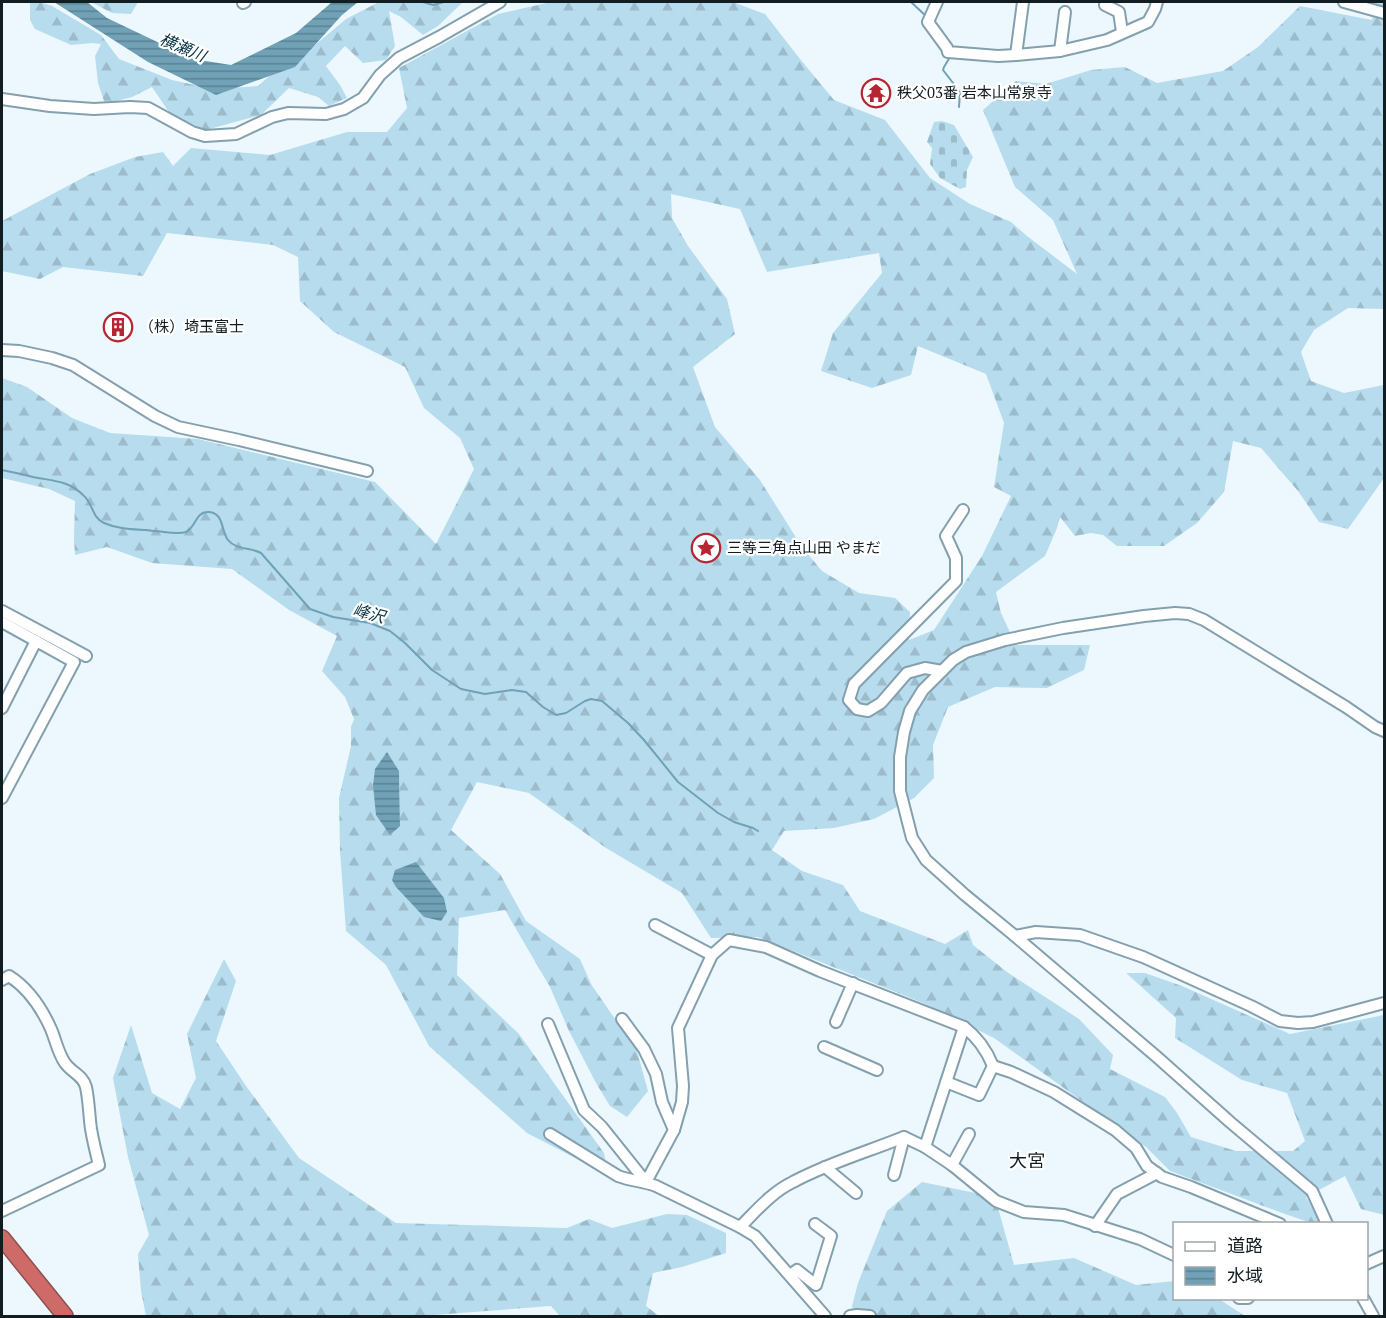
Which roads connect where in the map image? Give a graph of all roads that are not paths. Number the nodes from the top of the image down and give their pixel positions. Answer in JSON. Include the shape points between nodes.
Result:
{"nodes":[{"id":1,"x":500,"y":2,"type":"edge"},
{"id":2,"x":937,"y":2,"type":"edge"},
{"id":3,"x":1023,"y":2,"type":"edge"},
{"id":4,"x":1106,"y":2,"type":"edge"},
{"id":5,"x":1157,"y":2,"type":"edge"},
{"id":6,"x":1344,"y":2,"type":"edge"},
{"id":7,"x":1065,"y":12,"type":"dead end"},
{"id":8,"x":1384,"y":13,"type":"edge"},
{"id":9,"x":1122,"y":32,"type":"junction"},
{"id":10,"x":1060,"y":51,"type":"junction"},
{"id":11,"x":1016,"y":55,"type":"junction"},
{"id":12,"x":2,"y":99,"type":"edge"},
{"id":13,"x":2,"y":350,"type":"edge"},
{"id":14,"x":367,"y":471,"type":"dead end"},
{"id":15,"x":963,"y":510,"type":"dead end"},
{"id":16,"x":2,"y":611,"type":"edge"},
{"id":17,"x":2,"y":622,"type":"edge"},
{"id":18,"x":36,"y":641,"type":"junction"},
{"id":19,"x":86,"y":656,"type":"dead end"},
{"id":20,"x":942,"y":671,"type":"junction"},
{"id":21,"x":2,"y":708,"type":"edge"},
{"id":22,"x":1384,"y":731,"type":"edge"},
{"id":23,"x":3,"y":791,"type":"edge"},
{"id":24,"x":655,"y":925,"type":"dead end"},
{"id":25,"x":1015,"y":936,"type":"junction"},
{"id":26,"x":712,"y":955,"type":"junction"},
{"id":27,"x":2,"y":980,"type":"edge"},
{"id":28,"x":853,"y":983,"type":"junction"},
{"id":29,"x":1384,"y":1003,"type":"edge"},
{"id":30,"x":622,"y":1019,"type":"dead end"},
{"id":31,"x":836,"y":1022,"type":"dead end"},
{"id":32,"x":548,"y":1024,"type":"dead end"},
{"id":33,"x":964,"y":1027,"type":"junction"},
{"id":34,"x":824,"y":1047,"type":"dead end"},
{"id":35,"x":993,"y":1066,"type":"junction"},
{"id":36,"x":878,"y":1070,"type":"dead end"},
{"id":37,"x":946,"y":1082,"type":"junction"},
{"id":38,"x":674,"y":1130,"type":"junction"},
{"id":39,"x":550,"y":1134,"type":"dead end"},
{"id":40,"x":969,"y":1134,"type":"dead end"},
{"id":41,"x":904,"y":1137,"type":"junction"},
{"id":42,"x":925,"y":1147,"type":"junction"},
{"id":43,"x":952,"y":1165,"type":"junction"},
{"id":44,"x":825,"y":1167,"type":"junction"},
{"id":45,"x":1157,"y":1173,"type":"junction"},
{"id":46,"x":894,"y":1175,"type":"dead end"},
{"id":47,"x":646,"y":1182,"type":"junction"},
{"id":48,"x":856,"y":1193,"type":"dead end"},
{"id":49,"x":2,"y":1211,"type":"edge"},
{"id":50,"x":1275,"y":1222,"type":"edge"},
{"id":51,"x":1326,"y":1222,"type":"edge"},
{"id":52,"x":814,"y":1224,"type":"dead end"},
{"id":53,"x":1095,"y":1226,"type":"junction"},
{"id":54,"x":740,"y":1227,"type":"junction"},
{"id":55,"x":2,"y":1238,"type":"edge"},
{"id":56,"x":1173,"y":1255,"type":"edge"},
{"id":57,"x":1384,"y":1257,"type":"edge"},
{"id":58,"x":1368,"y":1263,"type":"edge"},
{"id":59,"x":790,"y":1275,"type":"junction"},
{"id":60,"x":1364,"y":1300,"type":"edge"},
{"id":61,"x":65,"y":1317,"type":"edge"},
{"id":62,"x":825,"y":1317,"type":"edge"},
{"id":63,"x":850,"y":1317,"type":"edge"},
{"id":64,"x":870,"y":1317,"type":"edge"},
{"id":65,"x":1373,"y":1317,"type":"edge"}],
"edges":[{"from":1,"to":12,"type":"street","via":[[399,58],[363,98],[344,109],[326,114],[288,113],[236,134],[205,136],[148,108],[61,107]]},
{"from":2,"to":11,"type":"street","via":[[928,22],[948,52]]},
{"from":3,"to":11,"type":"street"},
{"from":4,"to":9,"type":"street","via":[[1119,12]]},
{"from":5,"to":9,"type":"street","via":[[1148,22]]},
{"from":6,"to":8,"type":"street"},
{"from":7,"to":10,"type":"street"},
{"from":9,"to":10,"type":"street","via":[[1107,40]]},
{"from":10,"to":11,"type":"street"},
{"from":13,"to":14,"type":"street","via":[[73,365],[178,427]]},
{"from":15,"to":20,"type":"street","via":[[946,536],[956,558],[956,580],[854,684],[849,700],[857,709],[868,711],[908,673],[925,668]]},
{"from":16,"to":19,"type":"street"},
{"from":17,"to":18,"type":"street"},
{"from":18,"to":21,"type":"street"},
{"from":18,"to":23,"type":"street","via":[[74,662]]},
{"from":20,"to":22,"type":"street","via":[[966,652],[1005,640],[1063,628],[1189,614]]},
{"from":20,"to":25,"type":"street","via":[[923,690],[903,732],[900,791],[905,816],[912,838],[926,860]]},
{"from":24,"to":26,"type":"street"},
{"from":25,"to":29,"type":"street","via":[[1035,932],[1080,935],[1143,957],[1280,1021],[1312,1022]]},
{"from":25,"to":51,"type":"street","via":[[1312,1191]]},
{"from":26,"to":28,"type":"street","via":[[729,940],[766,947]]},
{"from":26,"to":38,"type":"street","via":[[678,1028],[683,1086]]},
{"from":27,"to":49,"type":"street","via":[[9,976],[15,980],[41,1007],[66,1064],[82,1077],[99,1165]]},
{"from":28,"to":31,"type":"street"},
{"from":28,"to":33,"type":"street"},
{"from":30,"to":38,"type":"street","via":[[656,1074]]},
{"from":32,"to":47,"type":"street","via":[[584,1110]]},
{"from":33,"to":35,"type":"street","via":[[988,1054]]},
{"from":33,"to":37,"type":"street"},
{"from":34,"to":36,"type":"street"},
{"from":35,"to":37,"type":"street","via":[[979,1095]]},
{"from":35,"to":45,"type":"street","via":[[1054,1092],[1114,1130]]},
{"from":37,"to":42,"type":"street"},
{"from":38,"to":47,"type":"street"},
{"from":39,"to":47,"type":"street","via":[[618,1176]]},
{"from":40,"to":43,"type":"street"},
{"from":41,"to":42,"type":"street"},
{"from":41,"to":44,"type":"street"},
{"from":41,"to":46,"type":"street"},
{"from":42,"to":43,"type":"street"},
{"from":43,"to":53,"type":"street","via":[[996,1202],[1024,1212],[1064,1215]]},
{"from":44,"to":48,"type":"street"},
{"from":44,"to":54,"type":"street","via":[[791,1182]]},
{"from":45,"to":50,"type":"street"},
{"from":45,"to":53,"type":"street","via":[[1117,1194]]},
{"from":47,"to":54,"type":"street"},
{"from":52,"to":59,"type":"street","via":[[831,1236],[816,1285],[797,1270]]},
{"from":53,"to":56,"type":"street","via":[[1140,1239]]},
{"from":54,"to":59,"type":"street","via":[[755,1236]]},
{"from":55,"to":61,"type":"highway"},
{"from":57,"to":58,"type":"street"},
{"from":59,"to":62,"type":"street"},
{"from":60,"to":65,"type":"street"},
{"from":63,"to":64,"type":"street"}]}
